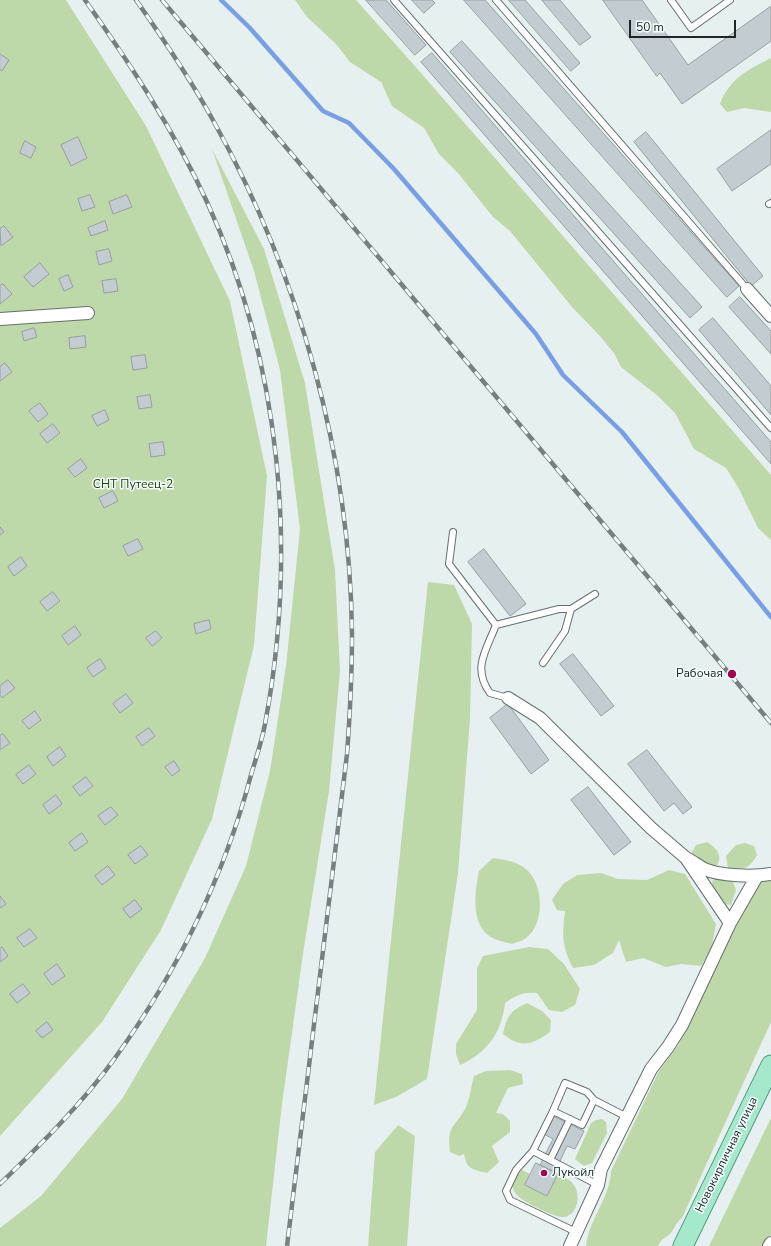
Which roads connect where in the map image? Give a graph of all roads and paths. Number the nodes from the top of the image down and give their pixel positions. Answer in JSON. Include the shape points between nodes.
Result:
{"nodes":[{"id":1,"x":394,"y":0,"type":"edge"},
{"id":2,"x":496,"y":0,"type":"edge"},
{"id":3,"x":671,"y":0,"type":"edge"},
{"id":4,"x":730,"y":0,"type":"edge"},
{"id":5,"x":747,"y":289,"type":"joint"},
{"id":6,"x":88,"y":313,"type":"dead end"},
{"id":7,"x":771,"y":316,"type":"edge"},
{"id":8,"x":0,"y":319,"type":"edge"},
{"id":9,"x":771,"y":428,"type":"edge"},
{"id":10,"x":453,"y":532,"type":"dead end"},
{"id":11,"x":595,"y":594,"type":"dead end"},
{"id":12,"x":571,"y":609,"type":"junction"},
{"id":13,"x":496,"y":625,"type":"junction"},
{"id":14,"x":543,"y":663,"type":"dead end"},
{"id":15,"x":508,"y":698,"type":"joint"},
{"id":16,"x":686,"y":858,"type":"junction"},
{"id":17,"x":771,"y":874,"type":"edge"},
{"id":18,"x":757,"y":876,"type":"junction"},
{"id":19,"x":730,"y":923,"type":"junction"},
{"id":20,"x":771,"y":1065,"type":"edge"},
{"id":21,"x":594,"y":1100,"type":"junction"},
{"id":22,"x":552,"y":1111,"type":"junction"},
{"id":23,"x":627,"y":1117,"type":"junction"},
{"id":24,"x":570,"y":1119,"type":"junction"},
{"id":25,"x":533,"y":1151,"type":"junction"},
{"id":26,"x":550,"y":1160,"type":"junction"},
{"id":27,"x":598,"y":1185,"type":"junction"},
{"id":28,"x":576,"y":1232,"type":"junction"},
{"id":29,"x":771,"y":1243,"type":"edge"},
{"id":30,"x":570,"y":1246,"type":"edge"},
{"id":31,"x":683,"y":1246,"type":"edge"},
{"id":32,"x":769,"y":1246,"type":"edge"}],
"edges":[{"from":1,"to":9,"type":"lane"},
{"from":2,"to":5,"type":"lane"},
{"from":3,"to":4,"type":"lane","via":[[691,28]]},
{"from":5,"to":7,"type":"street"},
{"from":6,"to":8,"type":"street"},
{"from":10,"to":13,"type":"lane","via":[[449,564]]},
{"from":11,"to":12,"type":"lane"},
{"from":12,"to":13,"type":"lane","via":[[558,609]]},
{"from":12,"to":14,"type":"lane","via":[[565,631]]},
{"from":13,"to":15,"type":"lane","via":[[480,667],[483,683],[490,693]]},
{"from":15,"to":16,"type":"street","via":[[540,718],[651,828]]},
{"from":16,"to":18,"type":"street","via":[[705,869]]},
{"from":16,"to":19,"type":"street"},
{"from":17,"to":18,"type":"street"},
{"from":18,"to":19,"type":"street"},
{"from":19,"to":23,"type":"street","via":[[682,1025],[651,1069]]},
{"from":20,"to":31,"type":"main road","name":"Новокирпичная улица"},
{"from":21,"to":22,"type":"lane","via":[[587,1092],[566,1083]]},
{"from":21,"to":23,"type":"lane"},
{"from":21,"to":24,"type":"lane","via":[[582,1125]]},
{"from":22,"to":24,"type":"lane"},
{"from":22,"to":25,"type":"lane"},
{"from":23,"to":27,"type":"street","via":[[602,1169]]},
{"from":24,"to":26,"type":"lane"},
{"from":25,"to":26,"type":"lane"},
{"from":25,"to":28,"type":"lane","via":[[516,1170],[506,1191],[510,1200]]},
{"from":26,"to":27,"type":"lane"},
{"from":27,"to":28,"type":"street"},
{"from":28,"to":30,"type":"street"},
{"from":29,"to":32,"type":"street"}]}
